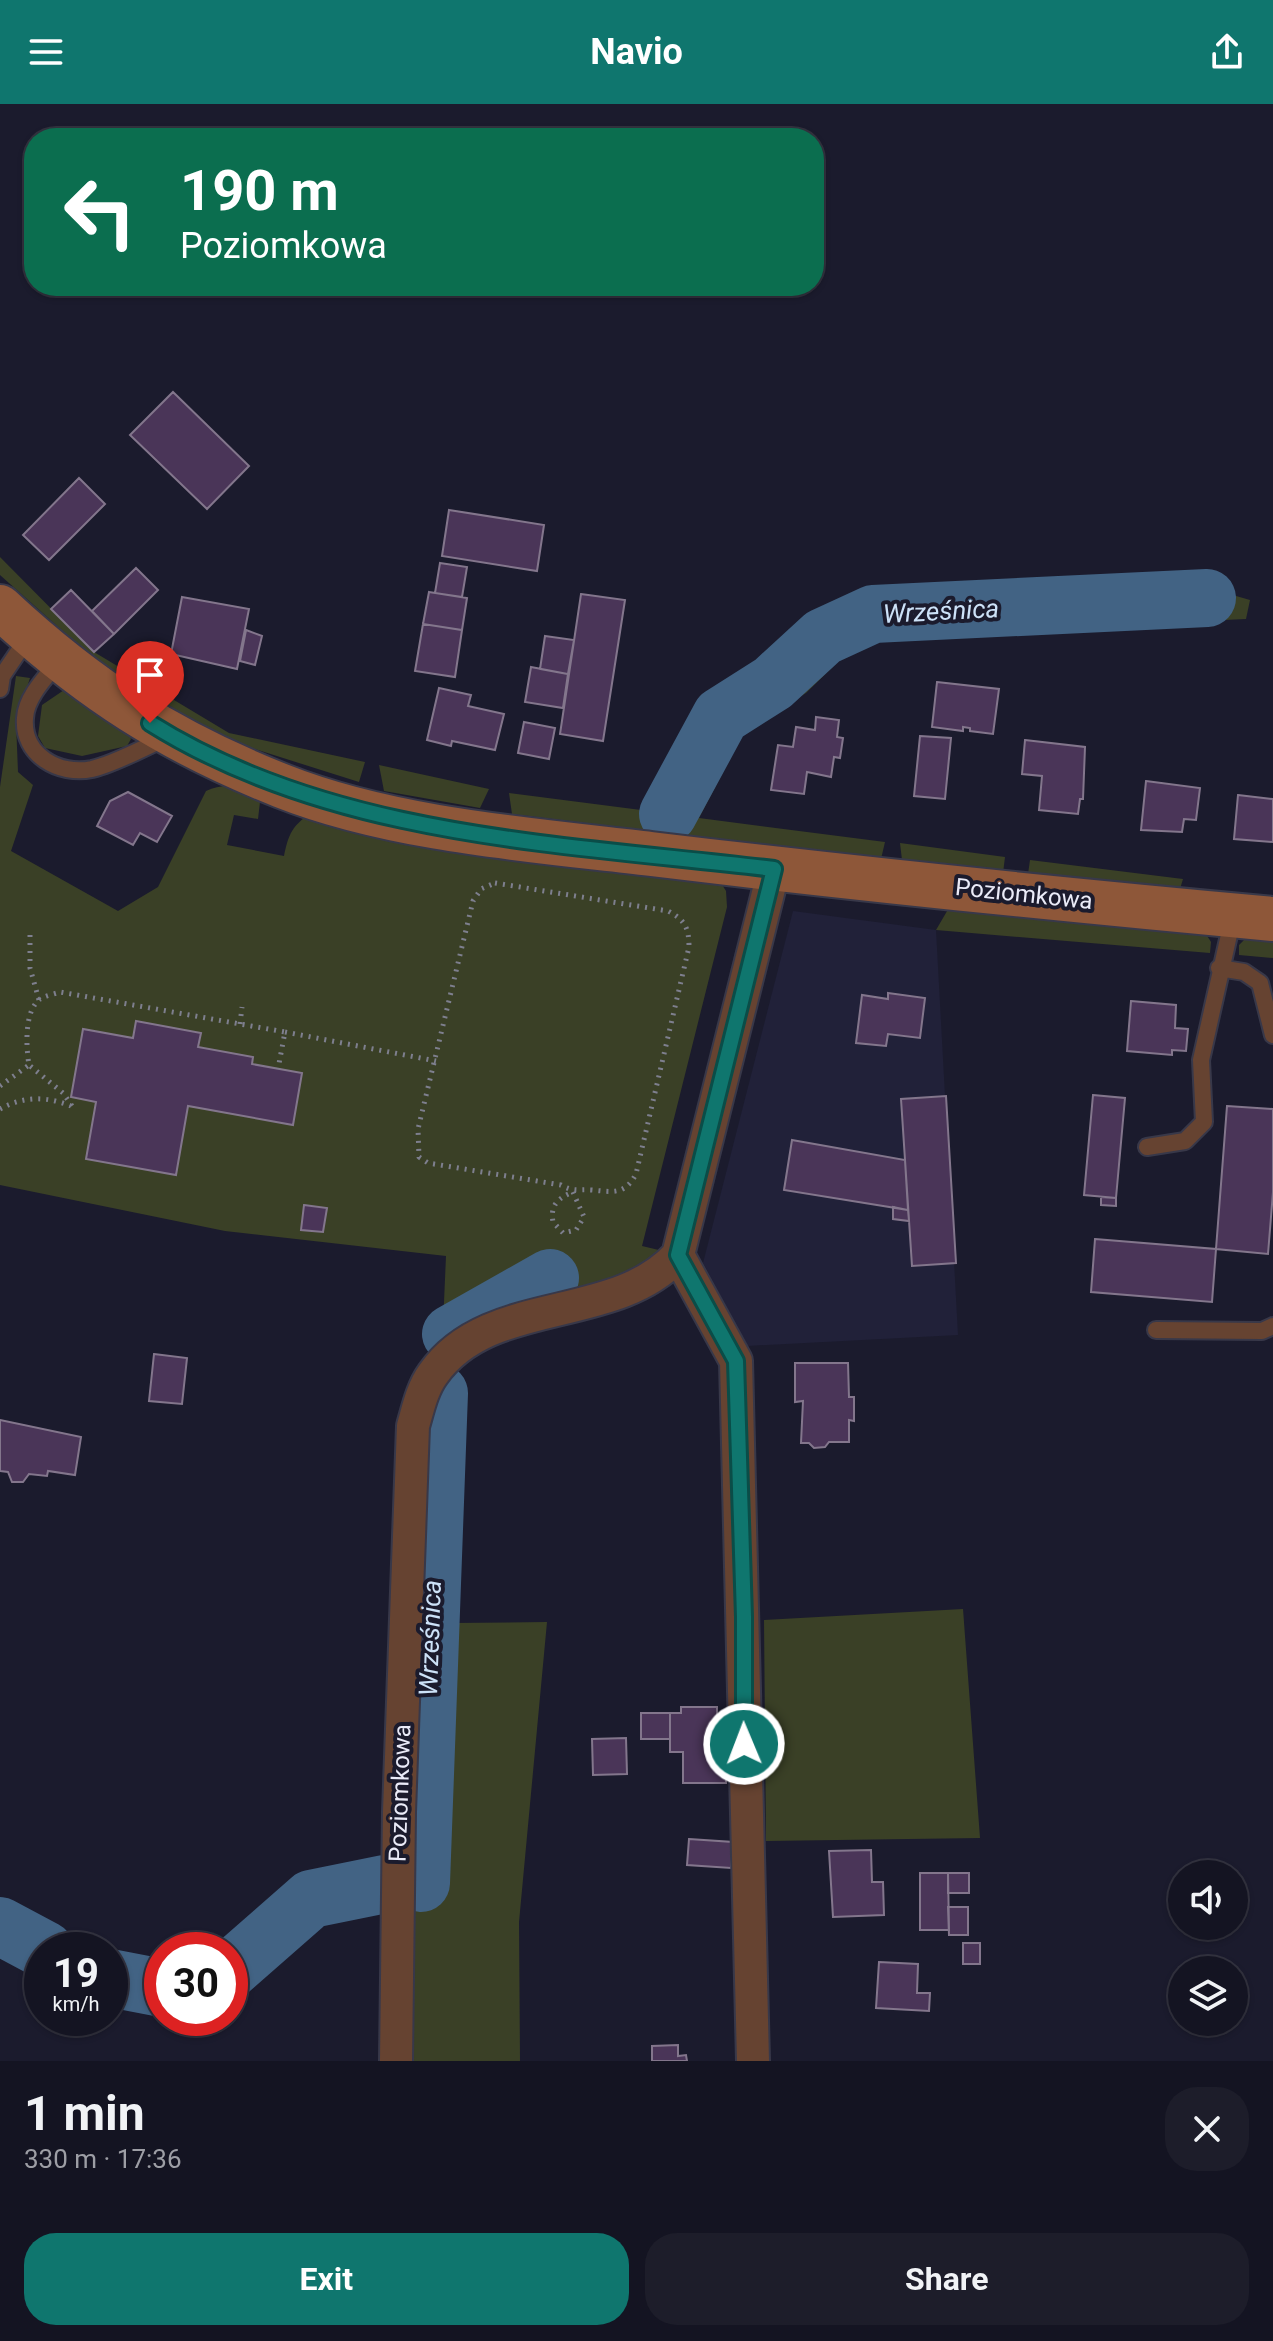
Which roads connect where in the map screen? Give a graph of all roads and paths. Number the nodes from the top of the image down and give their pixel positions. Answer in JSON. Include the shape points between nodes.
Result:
{"nodes":[{"id":1,"x":29,"y":634,"type":"edge"},
{"id":2,"x":1,"y":681,"type":"edge"},
{"id":3,"x":171,"y":736,"type":"junction"},
{"id":4,"x":774,"y":869,"type":"junction"},
{"id":5,"x":1253,"y":918,"type":"edge"},
{"id":6,"x":30,"y":935,"type":"dead end"},
{"id":7,"x":1219,"y":968,"type":"junction"},
{"id":8,"x":39,"y":1000,"type":"junction"},
{"id":9,"x":242,"y":1007,"type":"dead end"},
{"id":10,"x":240,"y":1024,"type":"junction"},
{"id":11,"x":285,"y":1032,"type":"junction"},
{"id":12,"x":1273,"y":1035,"type":"edge"},
{"id":13,"x":436,"y":1061,"type":"junction"},
{"id":14,"x":29,"y":1065,"type":"junction"},
{"id":15,"x":278,"y":1069,"type":"dead end"},
{"id":16,"x":0,"y":1086,"type":"edge"},
{"id":17,"x":0,"y":1109,"type":"edge"},
{"id":18,"x":1147,"y":1147,"type":"dead end"},
{"id":19,"x":573,"y":1192,"type":"junction"},
{"id":20,"x":678,"y":1255,"type":"junction"},
{"id":21,"x":1273,"y":1326,"type":"edge"},
{"id":22,"x":1156,"y":1330,"type":"dead end"},
{"id":23,"x":396,"y":2061,"type":"edge"},
{"id":24,"x":753,"y":2061,"type":"edge"}],
"edges":[{"from":1,"to":2,"type":"lane"},
{"from":1,"to":3,"type":"street","name":"Poziomkowa"},
{"from":1,"to":3,"type":"lane","via":[[33,695],[24,718],[28,742],[42,761],[93,769]]},
{"from":3,"to":4,"type":"street","name":"Poziomkowa","via":[[283,786],[358,810],[499,836]]},
{"from":4,"to":5,"type":"street","name":"Poziomkowa"},
{"from":4,"to":20,"type":"street"},
{"from":5,"to":7,"type":"lane"},
{"from":6,"to":8,"type":"path","via":[[30,968]]},
{"from":7,"to":12,"type":"lane","via":[[1244,972],[1260,983]]},
{"from":7,"to":18,"type":"lane","via":[[1201,1060],[1204,1122],[1185,1141]]},
{"from":8,"to":10,"type":"path","via":[[60,992]]},
{"from":8,"to":14,"type":"path","via":[[27,1037]]},
{"from":9,"to":10,"type":"path"},
{"from":10,"to":11,"type":"path"},
{"from":11,"to":13,"type":"path"},
{"from":11,"to":15,"type":"path"},
{"from":13,"to":19,"type":"path","via":[[418,1129],[419,1157],[428,1163],[561,1185]]},
{"from":13,"to":19,"type":"path","via":[[473,901],[481,889],[495,883],[668,911],[682,918],[689,947],[636,1174],[619,1192]]},
{"from":14,"to":16,"type":"path"},
{"from":14,"to":17,"type":"path","via":[[72,1106],[51,1098],[12,1102]]},
{"from":19,"to":19,"type":"path","via":[[552,1209],[553,1222],[563,1233],[576,1230],[584,1217]]},
{"from":20,"to":23,"type":"street","name":"Poziomkowa","via":[[661,1274],[642,1283],[497,1328],[472,1341],[433,1373],[421,1398],[412,1441],[398,1827]]},
{"from":20,"to":24,"type":"street","via":[[736,1361]]},
{"from":21,"to":22,"type":"lane","via":[[1262,1331]]}]}
